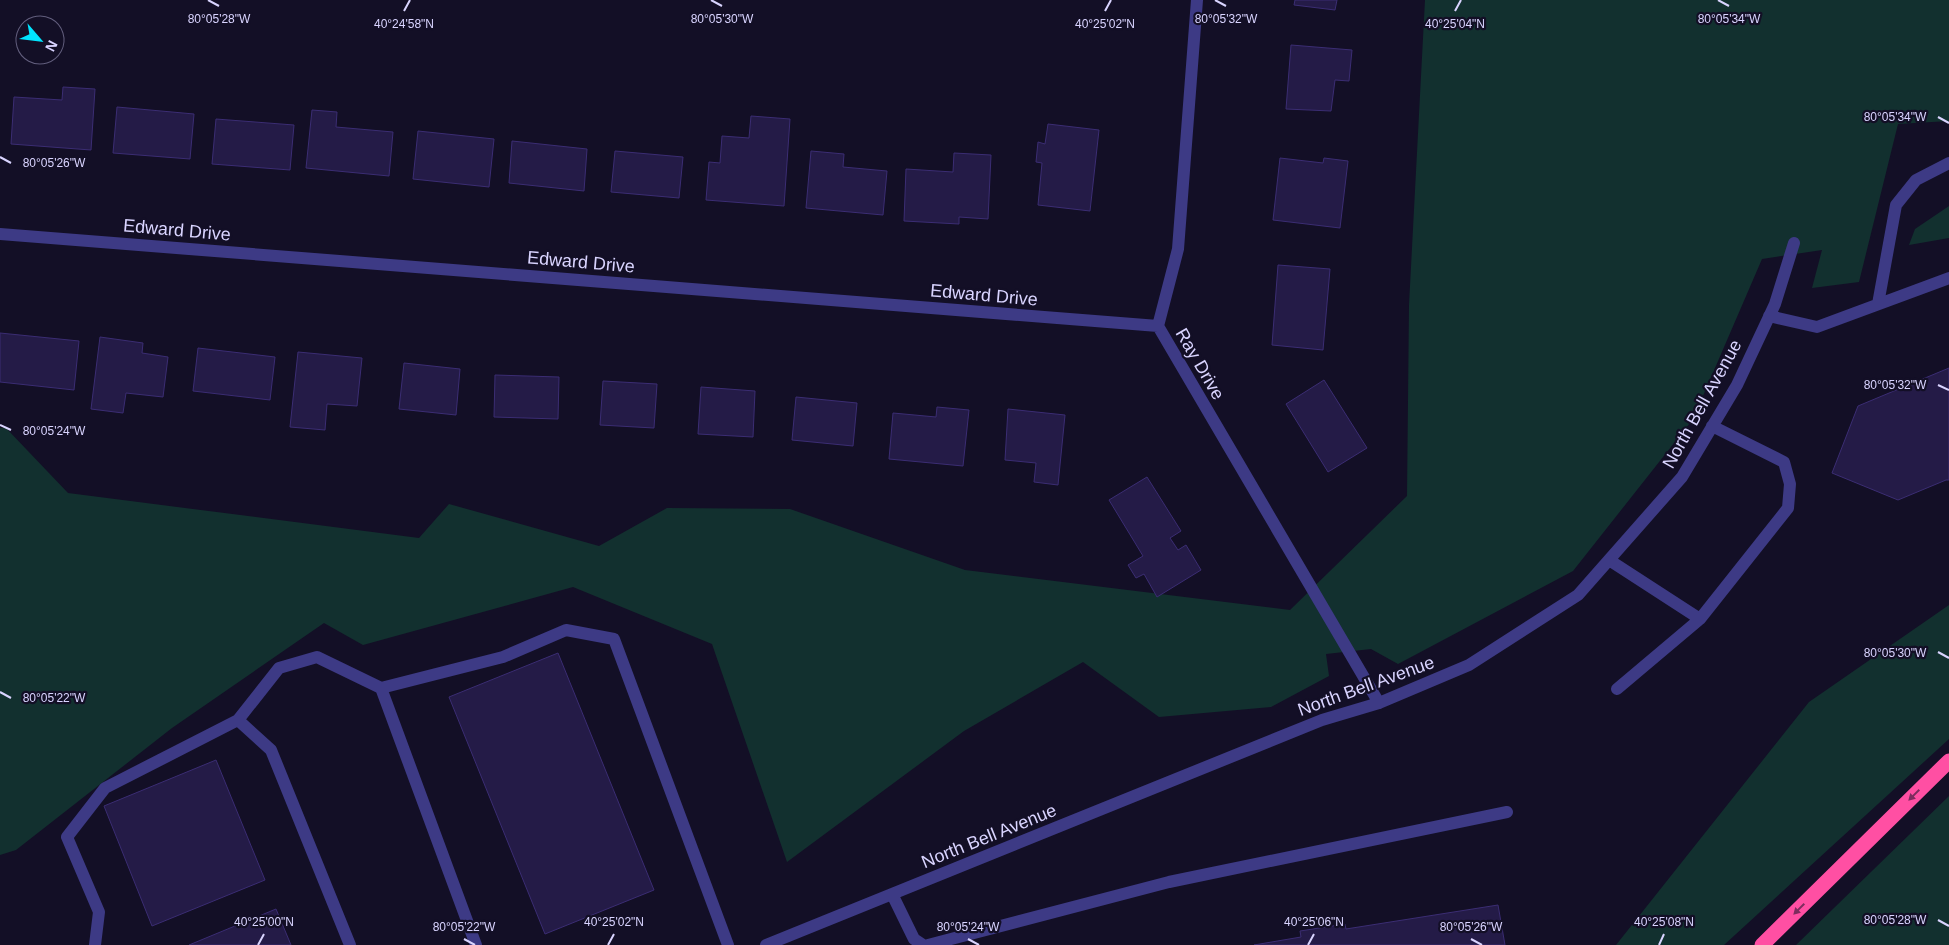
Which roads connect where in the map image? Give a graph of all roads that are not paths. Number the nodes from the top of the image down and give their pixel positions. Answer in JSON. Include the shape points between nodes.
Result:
{"nodes":[{"id":1,"x":1197,"y":0,"type":"edge"},
{"id":2,"x":1949,"y":164,"type":"edge"},
{"id":3,"x":0,"y":234,"type":"edge"},
{"id":4,"x":1794,"y":243,"type":"dead end"},
{"id":5,"x":1949,"y":278,"type":"edge"},
{"id":6,"x":1878,"y":304,"type":"junction"},
{"id":7,"x":1769,"y":316,"type":"junction"},
{"id":8,"x":1158,"y":326,"type":"junction"},
{"id":9,"x":1712,"y":426,"type":"junction"},
{"id":10,"x":1610,"y":560,"type":"junction"},
{"id":11,"x":1700,"y":619,"type":"junction"},
{"id":12,"x":381,"y":688,"type":"junction"},
{"id":13,"x":1616,"y":689,"type":"dead end"},
{"id":14,"x":1379,"y":703,"type":"junction"},
{"id":15,"x":238,"y":720,"type":"junction"},
{"id":16,"x":1949,"y":761,"type":"edge"},
{"id":17,"x":1507,"y":812,"type":"dead end"},
{"id":18,"x":892,"y":894,"type":"junction"},
{"id":19,"x":95,"y":945,"type":"edge"},
{"id":20,"x":350,"y":945,"type":"edge"},
{"id":21,"x":476,"y":945,"type":"edge"},
{"id":22,"x":728,"y":945,"type":"edge"},
{"id":23,"x":766,"y":945,"type":"edge"},
{"id":24,"x":923,"y":945,"type":"edge"},
{"id":25,"x":928,"y":945,"type":"edge"},
{"id":26,"x":1762,"y":945,"type":"edge"}],
"edges":[{"from":1,"to":8,"type":"street","name":"Ray Drive","via":[[1178,249]]},
{"from":2,"to":6,"type":"street","via":[[1916,180],[1896,205]]},
{"from":3,"to":8,"type":"street","name":"Edward Drive"},
{"from":4,"to":7,"type":"street","name":"North Bell Avenue"},
{"from":5,"to":6,"type":"street"},
{"from":6,"to":7,"type":"street","via":[[1817,327]]},
{"from":7,"to":9,"type":"street","name":"North Bell Avenue","via":[[1737,384]]},
{"from":8,"to":14,"type":"street","name":"Ray Drive"},
{"from":9,"to":10,"type":"street","name":"North Bell Avenue","via":[[1682,477]]},
{"from":9,"to":11,"type":"street","via":[[1784,462],[1790,484],[1788,508]]},
{"from":10,"to":11,"type":"street"},
{"from":10,"to":14,"type":"street","name":"North Bell Avenue","via":[[1578,595],[1469,665]]},
{"from":11,"to":13,"type":"street"},
{"from":12,"to":15,"type":"street","via":[[317,657],[279,668]]},
{"from":12,"to":21,"type":"street"},
{"from":12,"to":22,"type":"street","via":[[502,657],[566,630],[614,639]]},
{"from":14,"to":18,"type":"street","name":"North Bell Avenue","via":[[1322,720]]},
{"from":15,"to":19,"type":"street","via":[[106,788],[67,837],[99,912]]},
{"from":15,"to":20,"type":"street","via":[[271,750]]},
{"from":16,"to":26,"type":"highway","one_way":true},
{"from":17,"to":25,"type":"street","via":[[1169,882]]},
{"from":18,"to":23,"type":"street","name":"North Bell Avenue"},
{"from":18,"to":24,"type":"street","via":[[914,939]]}]}
